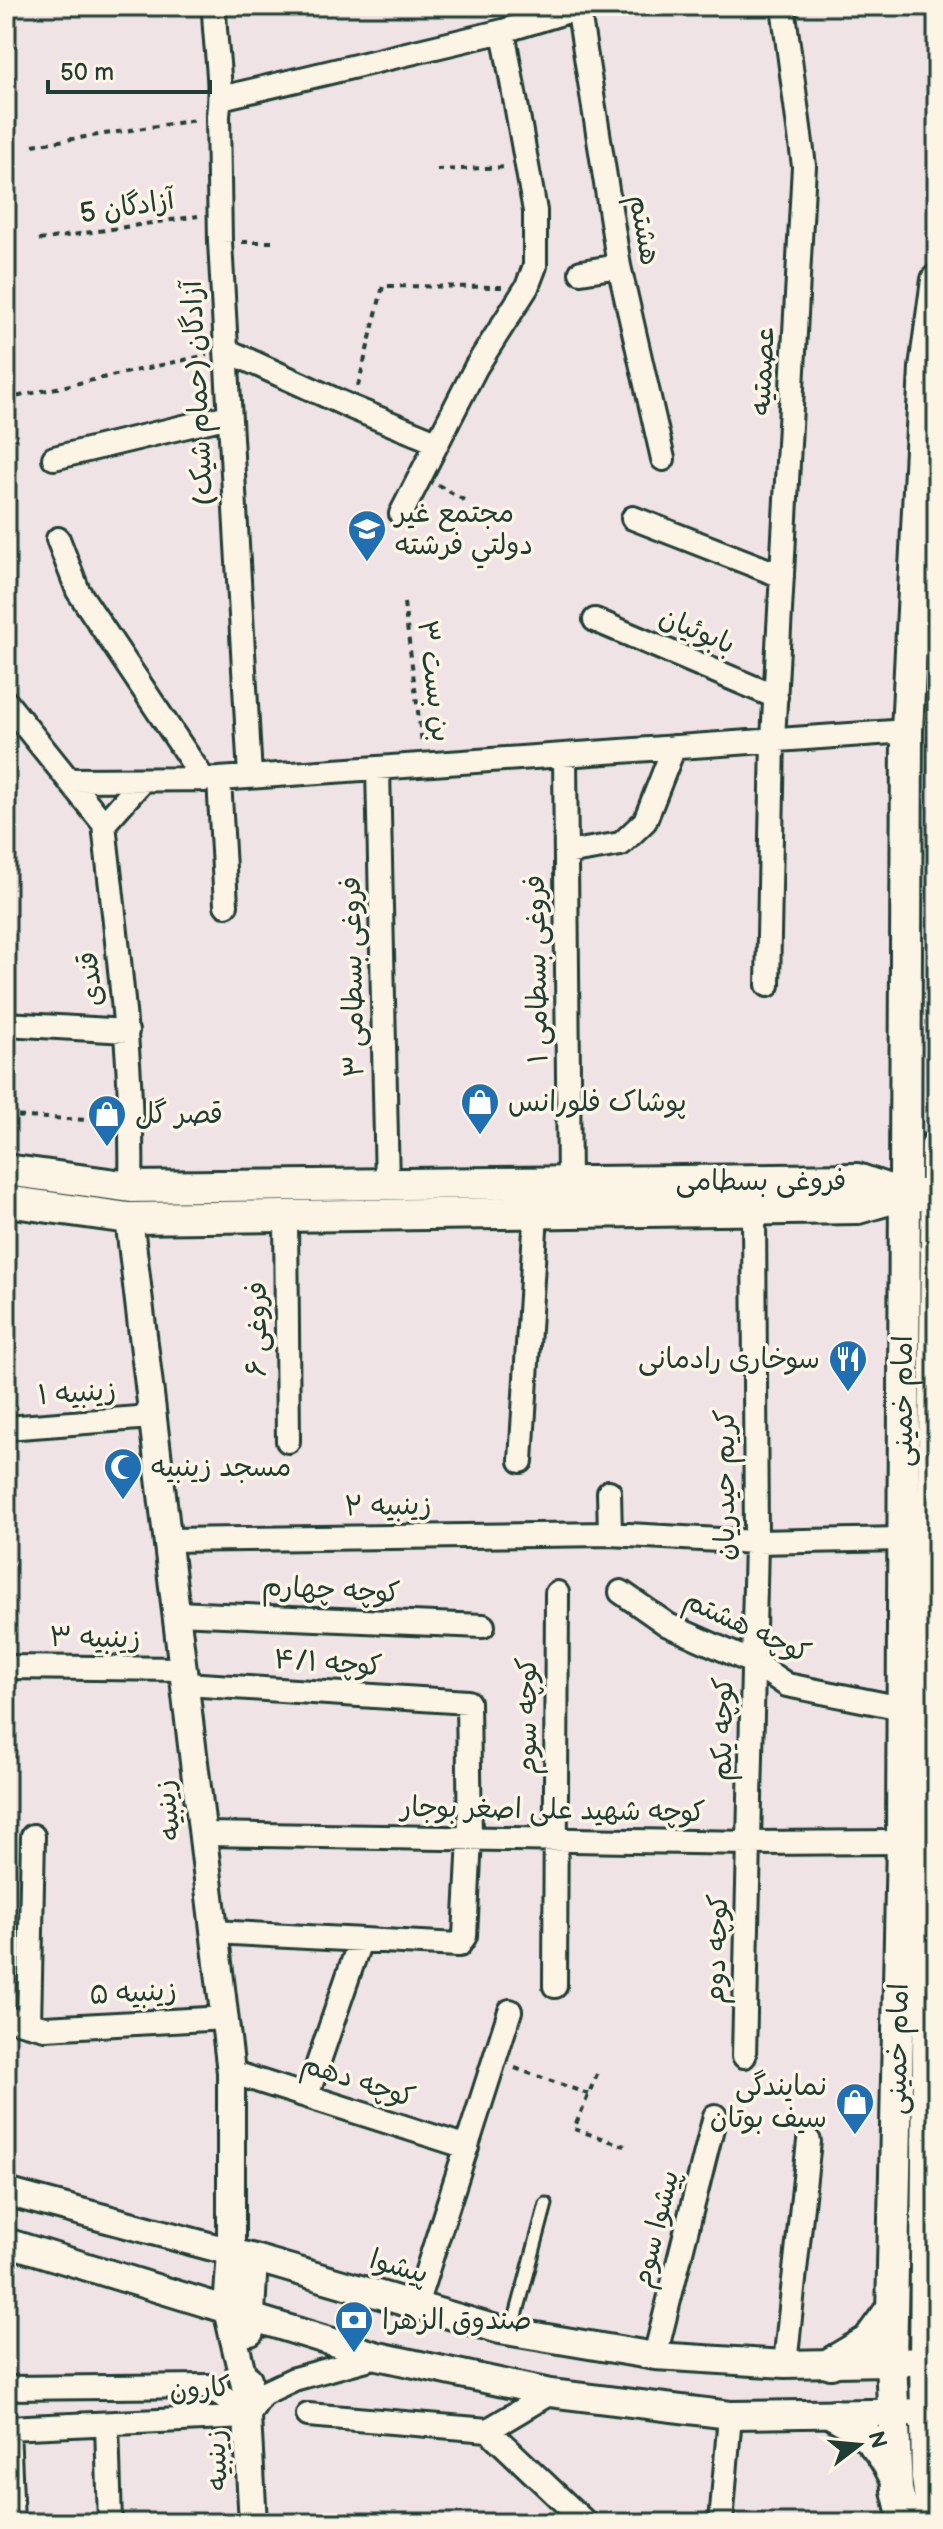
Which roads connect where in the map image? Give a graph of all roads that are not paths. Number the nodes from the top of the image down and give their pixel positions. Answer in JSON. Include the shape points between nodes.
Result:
{"nodes":[{"id":1,"x":214,"y":6,"type":"edge"},
{"id":2,"x":783,"y":6,"type":"edge"},
{"id":3,"x":580,"y":7,"type":"edge"},
{"id":4,"x":503,"y":31,"type":"junction"},
{"id":5,"x":220,"y":107,"type":"junction"},
{"id":6,"x":619,"y":266,"type":"junction"},
{"id":7,"x":581,"y":272,"type":"dead end"},
{"id":8,"x":937,"y":280,"type":"edge"},
{"id":9,"x":228,"y":351,"type":"junction"},
{"id":10,"x":229,"y":416,"type":"junction"},
{"id":11,"x":436,"y":442,"type":"junction"},
{"id":12,"x":54,"y":458,"type":"dead end"},
{"id":13,"x":663,"y":459,"type":"dead end"},
{"id":14,"x":401,"y":514,"type":"dead end"},
{"id":15,"x":633,"y":518,"type":"dead end"},
{"id":16,"x":58,"y":539,"type":"dead end"},
{"id":17,"x":782,"y":576,"type":"junction"},
{"id":18,"x":595,"y":620,"type":"dead end"},
{"id":19,"x":776,"y":697,"type":"junction"},
{"id":20,"x":6,"y":702,"type":"edge"},
{"id":21,"x":907,"y":731,"type":"junction"},
{"id":22,"x":773,"y":740,"type":"junction"},
{"id":23,"x":674,"y":747,"type":"junction"},
{"id":24,"x":565,"y":755,"type":"junction"},
{"id":25,"x":378,"y":768,"type":"junction"},
{"id":26,"x":250,"y":776,"type":"junction"},
{"id":27,"x":211,"y":779,"type":"junction"},
{"id":28,"x":70,"y":780,"type":"junction"},
{"id":29,"x":143,"y":780,"type":"junction"},
{"id":30,"x":104,"y":824,"type":"junction"},
{"id":31,"x":566,"y":853,"type":"junction"},
{"id":32,"x":226,"y":905,"type":"dead end"},
{"id":33,"x":768,"y":985,"type":"dead end"},
{"id":34,"x":6,"y":1024,"type":"edge"},
{"id":35,"x":127,"y":1031,"type":"junction"},
{"id":36,"x":937,"y":1145,"type":"edge"},
{"id":37,"x":6,"y":1170,"type":"edge"},
{"id":38,"x":569,"y":1183,"type":"junction"},
{"id":39,"x":387,"y":1185,"type":"junction"},
{"id":40,"x":131,"y":1187,"type":"junction"},
{"id":41,"x":903,"y":1195,"type":"junction"},
{"id":42,"x":936,"y":1196,"type":"edge"},
{"id":43,"x":6,"y":1201,"type":"edge"},
{"id":44,"x":754,"y":1212,"type":"junction"},
{"id":45,"x":536,"y":1213,"type":"junction"},
{"id":46,"x":129,"y":1218,"type":"junction"},
{"id":47,"x":286,"y":1218,"type":"junction"},
{"id":48,"x":935,"y":1371,"type":"edge"},
{"id":49,"x":152,"y":1417,"type":"junction"},
{"id":50,"x":6,"y":1428,"type":"edge"},
{"id":51,"x":288,"y":1441,"type":"dead end"},
{"id":52,"x":521,"y":1461,"type":"dead end"},
{"id":53,"x":609,"y":1492,"type":"dead end"},
{"id":54,"x":610,"y":1534,"type":"junction"},
{"id":55,"x":902,"y":1539,"type":"junction"},
{"id":56,"x":167,"y":1540,"type":"junction"},
{"id":57,"x":756,"y":1542,"type":"junction"},
{"id":58,"x":621,"y":1592,"type":"dead end"},
{"id":59,"x":557,"y":1593,"type":"dead end"},
{"id":60,"x":176,"y":1613,"type":"junction"},
{"id":61,"x":483,"y":1626,"type":"dead end"},
{"id":62,"x":754,"y":1663,"type":"junction"},
{"id":63,"x":6,"y":1667,"type":"edge"},
{"id":64,"x":184,"y":1676,"type":"junction"},
{"id":65,"x":935,"y":1707,"type":"edge"},
{"id":66,"x":902,"y":1708,"type":"junction"},
{"id":67,"x":203,"y":1834,"type":"junction"},
{"id":68,"x":33,"y":1836,"type":"dead end"},
{"id":69,"x":470,"y":1839,"type":"junction"},
{"id":70,"x":556,"y":1840,"type":"junction"},
{"id":71,"x":902,"y":1842,"type":"junction"},
{"id":72,"x":750,"y":1843,"type":"junction"},
{"id":73,"x":214,"y":1932,"type":"junction"},
{"id":74,"x":360,"y":1941,"type":"junction"},
{"id":75,"x":555,"y":1986,"type":"dead end"},
{"id":76,"x":510,"y":2011,"type":"dead end"},
{"id":77,"x":921,"y":2017,"type":"edge"},
{"id":78,"x":6,"y":2018,"type":"edge"},
{"id":79,"x":225,"y":2018,"type":"junction"},
{"id":80,"x":37,"y":2026,"type":"junction"},
{"id":81,"x":744,"y":2056,"type":"dead end"},
{"id":82,"x":231,"y":2072,"type":"junction"},
{"id":83,"x":307,"y":2096,"type":"junction"},
{"id":84,"x":715,"y":2116,"type":"dead end"},
{"id":85,"x":809,"y":2141,"type":"dead end"},
{"id":86,"x":467,"y":2147,"type":"junction"},
{"id":87,"x":6,"y":2192,"type":"edge"},
{"id":88,"x":546,"y":2204,"type":"dead end"},
{"id":89,"x":6,"y":2242,"type":"edge"},
{"id":90,"x":242,"y":2255,"type":"junction"},
{"id":91,"x":931,"y":2293,"type":"edge"},
{"id":92,"x":416,"y":2305,"type":"junction"},
{"id":93,"x":892,"y":2308,"type":"junction"},
{"id":94,"x":238,"y":2314,"type":"junction"},
{"id":95,"x":512,"y":2332,"type":"junction"},
{"id":96,"x":378,"y":2356,"type":"junction"},
{"id":97,"x":655,"y":2356,"type":"junction"},
{"id":98,"x":931,"y":2361,"type":"edge"},
{"id":99,"x":891,"y":2362,"type":"junction"},
{"id":100,"x":831,"y":2363,"type":"junction"},
{"id":101,"x":785,"y":2364,"type":"junction"},
{"id":102,"x":6,"y":2388,"type":"edge"},
{"id":103,"x":550,"y":2393,"type":"junction"},
{"id":104,"x":247,"y":2405,"type":"junction"},
{"id":105,"x":931,"y":2412,"type":"edge"},
{"id":106,"x":893,"y":2414,"type":"junction"},
{"id":107,"x":308,"y":2415,"type":"dead end"},
{"id":108,"x":730,"y":2415,"type":"junction"},
{"id":109,"x":835,"y":2415,"type":"junction"},
{"id":110,"x":107,"y":2425,"type":"junction"},
{"id":111,"x":7,"y":2428,"type":"edge"},
{"id":112,"x":488,"y":2430,"type":"junction"},
{"id":113,"x":896,"y":2480,"type":"junction"},
{"id":114,"x":933,"y":2481,"type":"edge"},
{"id":115,"x":560,"y":2500,"type":"junction"},
{"id":116,"x":12,"y":2523,"type":"edge"},
{"id":117,"x":110,"y":2523,"type":"edge"},
{"id":118,"x":253,"y":2523,"type":"edge"},
{"id":119,"x":552,"y":2523,"type":"edge"},
{"id":120,"x":586,"y":2523,"type":"edge"},
{"id":121,"x":721,"y":2523,"type":"edge"},
{"id":122,"x":905,"y":2523,"type":"edge"},
{"id":123,"x":933,"y":2523,"type":"edge"}],
"edges":[{"from":1,"to":5,"type":"street","name":"آزادگان (حمام شیک)"},
{"from":2,"to":17,"type":"street","name":"عصمتیه","via":[[804,166]]},
{"from":3,"to":4,"type":"street"},
{"from":3,"to":6,"type":"street","name":"هشتم"},
{"from":4,"to":5,"type":"street"},
{"from":4,"to":11,"type":"street","via":[[535,211],[535,266]]},
{"from":5,"to":9,"type":"street","name":"آزادگان (حمام شیک)","via":[[220,242]]},
{"from":6,"to":7,"type":"street"},
{"from":6,"to":13,"type":"street","name":"هشتم"},
{"from":8,"to":21,"type":"main road","name":"امام خمینی","via":[[925,368]]},
{"from":9,"to":10,"type":"street","name":"آزادگان (حمام شیک)"},
{"from":9,"to":11,"type":"street"},
{"from":10,"to":12,"type":"street"},
{"from":10,"to":26,"type":"street","name":"آزادگان (حمام شیک)"},
{"from":11,"to":14,"type":"street"},
{"from":15,"to":17,"type":"street"},
{"from":16,"to":27,"type":"street","via":[[78,591]]},
{"from":17,"to":19,"type":"street","name":"عصمتیه"},
{"from":18,"to":19,"type":"street","name":"بابوئیان"},
{"from":19,"to":22,"type":"street","name":"عصمتیه"},
{"from":20,"to":28,"type":"street"},
{"from":21,"to":22,"type":"street"},
{"from":21,"to":41,"type":"main road","name":"امام خمینی"},
{"from":22,"to":23,"type":"street"},
{"from":22,"to":33,"type":"street","name":"عصمتیه"},
{"from":23,"to":24,"type":"street"},
{"from":23,"to":31,"type":"street","via":[[645,821],[621,844]]},
{"from":24,"to":25,"type":"street"},
{"from":24,"to":31,"type":"street","name":"فروغی بسطامی ۱"},
{"from":25,"to":26,"type":"street"},
{"from":25,"to":39,"type":"street","name":"فروغی بسطامی ۳"},
{"from":26,"to":27,"type":"street"},
{"from":27,"to":29,"type":"street"},
{"from":27,"to":32,"type":"street"},
{"from":28,"to":29,"type":"street"},
{"from":28,"to":30,"type":"street"},
{"from":29,"to":30,"type":"street"},
{"from":30,"to":35,"type":"street","name":"قندی"},
{"from":31,"to":38,"type":"street","name":"فروغی بسطامی ۱"},
{"from":34,"to":35,"type":"street"},
{"from":35,"to":40,"type":"street","name":"قندی"},
{"from":36,"to":42,"type":"main road","name":"امام خمینی"},
{"from":37,"to":40,"type":"main road","name":"فروغی بسطامی"},
{"from":38,"to":39,"type":"main road","name":"فروغی بسطامی"},
{"from":38,"to":41,"type":"main road","name":"فروغی بسطامی","via":[[857,1179]]},
{"from":39,"to":40,"type":"main road","name":"فروغی بسطامی"},
{"from":40,"to":46,"type":"main road"},
{"from":41,"to":42,"type":"main road"},
{"from":41,"to":44,"type":"main road","name":"فروغی بسطامی","via":[[858,1208]]},
{"from":41,"to":55,"type":"main road","name":"امام خمینی"},
{"from":42,"to":48,"type":"main road","name":"امام خمینی"},
{"from":43,"to":46,"type":"main road","name":"فروغی بسطامی"},
{"from":44,"to":45,"type":"main road","name":"فروغی بسطامی"},
{"from":44,"to":57,"type":"street","name":"کریم حیدریان"},
{"from":45,"to":47,"type":"main road","name":"فروغی بسطامی"},
{"from":45,"to":52,"type":"street"},
{"from":46,"to":47,"type":"main road","name":"فروغی بسطامی"},
{"from":46,"to":49,"type":"street","name":"زینبیه"},
{"from":47,"to":51,"type":"street","name":"فروغی ۶"},
{"from":48,"to":65,"type":"main road","name":"امام خمینی"},
{"from":49,"to":50,"type":"street","name":"زینبیه ۱"},
{"from":49,"to":56,"type":"street","name":"زینبیه"},
{"from":53,"to":54,"type":"street"},
{"from":54,"to":56,"type":"street","name":"زینبیه ۲"},
{"from":54,"to":57,"type":"street","name":"زینبیه ۲"},
{"from":55,"to":57,"type":"street","name":"زینبیه ۲"},
{"from":55,"to":66,"type":"main road","name":"امام خمینی"},
{"from":56,"to":60,"type":"street","name":"زینبیه"},
{"from":57,"to":62,"type":"street","name":"کریم حیدریان"},
{"from":58,"to":62,"type":"street","name":"کوچه هشتم","via":[[668,1625]]},
{"from":59,"to":70,"type":"street","name":"کوچه سوم"},
{"from":60,"to":61,"type":"street","name":"کوچه چهارم"},
{"from":60,"to":64,"type":"street","name":"زینبیه"},
{"from":62,"to":66,"type":"street","name":"کوچه هشتم","via":[[787,1685]]},
{"from":62,"to":72,"type":"street","name":"کوچه یکم"},
{"from":63,"to":64,"type":"street","name":"زینبیه ۳"},
{"from":64,"to":67,"type":"street","name":"زینبیه"},
{"from":64,"to":69,"type":"street","name":"کوچه ۴/۱","via":[[468,1702]]},
{"from":65,"to":77,"type":"main road","name":"امام خمینی"},
{"from":66,"to":71,"type":"main road","name":"امام خمینی"},
{"from":67,"to":69,"type":"street","name":"کوچه شهید علی اصغر بوجار"},
{"from":67,"to":73,"type":"street","name":"زینبیه"},
{"from":68,"to":80,"type":"street"},
{"from":69,"to":70,"type":"street","name":"کوچه شهید علی اصغر بوجار"},
{"from":69,"to":74,"type":"street","via":[[465,1936],[459,1945]]},
{"from":70,"to":72,"type":"street","name":"کوچه شهید علی اصغر بوجار"},
{"from":70,"to":75,"type":"street"},
{"from":71,"to":72,"type":"street","name":"کوچه شهید علی اصغر بوجار"},
{"from":71,"to":77,"type":"main road","name":"امام خمینی"},
{"from":72,"to":81,"type":"street","name":"کوچه دوم"},
{"from":73,"to":74,"type":"street"},
{"from":73,"to":79,"type":"street","name":"زینبیه"},
{"from":74,"to":83,"type":"street"},
{"from":76,"to":86,"type":"street"},
{"from":77,"to":91,"type":"main road","name":"امام خمینی"},
{"from":77,"to":93,"type":"main road","name":"امام خمینی"},
{"from":78,"to":80,"type":"street","name":"زینبیه ۵"},
{"from":79,"to":80,"type":"street","name":"زینبیه ۵"},
{"from":79,"to":82,"type":"street","name":"زینبیه"},
{"from":82,"to":83,"type":"street","name":"کوچه دهم"},
{"from":82,"to":90,"type":"street","name":"زینبیه"},
{"from":83,"to":86,"type":"street","name":"کوچه دهم"},
{"from":84,"to":97,"type":"street","name":"پیشوا سوم"},
{"from":85,"to":101,"type":"street"},
{"from":86,"to":92,"type":"street"},
{"from":87,"to":90,"type":"street","name":"پیشوا"},
{"from":88,"to":95,"type":"lane"},
{"from":89,"to":94,"type":"street"},
{"from":90,"to":92,"type":"street","name":"پیشوا"},
{"from":90,"to":94,"type":"street","name":"زینبیه"},
{"from":91,"to":98,"type":"main road","name":"امام خمینی"},
{"from":92,"to":95,"type":"street","name":"پیشوا"},
{"from":93,"to":99,"type":"main road","name":"امام خمینی"},
{"from":93,"to":100,"type":"main road","via":[[868,2341]]},
{"from":94,"to":96,"type":"street"},
{"from":94,"to":104,"type":"street","name":"زینبیه"},
{"from":95,"to":97,"type":"street","name":"پیشوا"},
{"from":96,"to":103,"type":"street"},
{"from":96,"to":104,"type":"street","via":[[294,2379]]},
{"from":97,"to":101,"type":"street","name":"پیشوا"},
{"from":98,"to":99,"type":"street","name":"پیشوا"},
{"from":98,"to":105,"type":"main road","name":"امام خمینی"},
{"from":99,"to":100,"type":"street","name":"پیشوا"},
{"from":99,"to":106,"type":"main road","name":"امام خمینی"},
{"from":100,"to":101,"type":"street","name":"پیشوا"},
{"from":102,"to":104,"type":"street","name":"کارون","via":[[210,2386]]},
{"from":103,"to":108,"type":"street"},
{"from":103,"to":112,"type":"street"},
{"from":104,"to":110,"type":"street","name":"کارون"},
{"from":104,"to":118,"type":"street","name":"زینبیه"},
{"from":105,"to":106,"type":"street"},
{"from":105,"to":114,"type":"main road"},
{"from":106,"to":109,"type":"street"},
{"from":106,"to":113,"type":"main road","name":"امام خمینی"},
{"from":107,"to":112,"type":"street"},
{"from":108,"to":109,"type":"street"},
{"from":108,"to":121,"type":"street"},
{"from":109,"to":113,"type":"main road","via":[[875,2444]]},
{"from":110,"to":111,"type":"street","name":"کارون"},
{"from":110,"to":117,"type":"street"},
{"from":111,"to":116,"type":"street"},
{"from":112,"to":115,"type":"street"},
{"from":113,"to":122,"type":"main road","name":"امام خمینی"},
{"from":114,"to":123,"type":"main road"},
{"from":115,"to":119,"type":"street"},
{"from":115,"to":120,"type":"street"}]}
